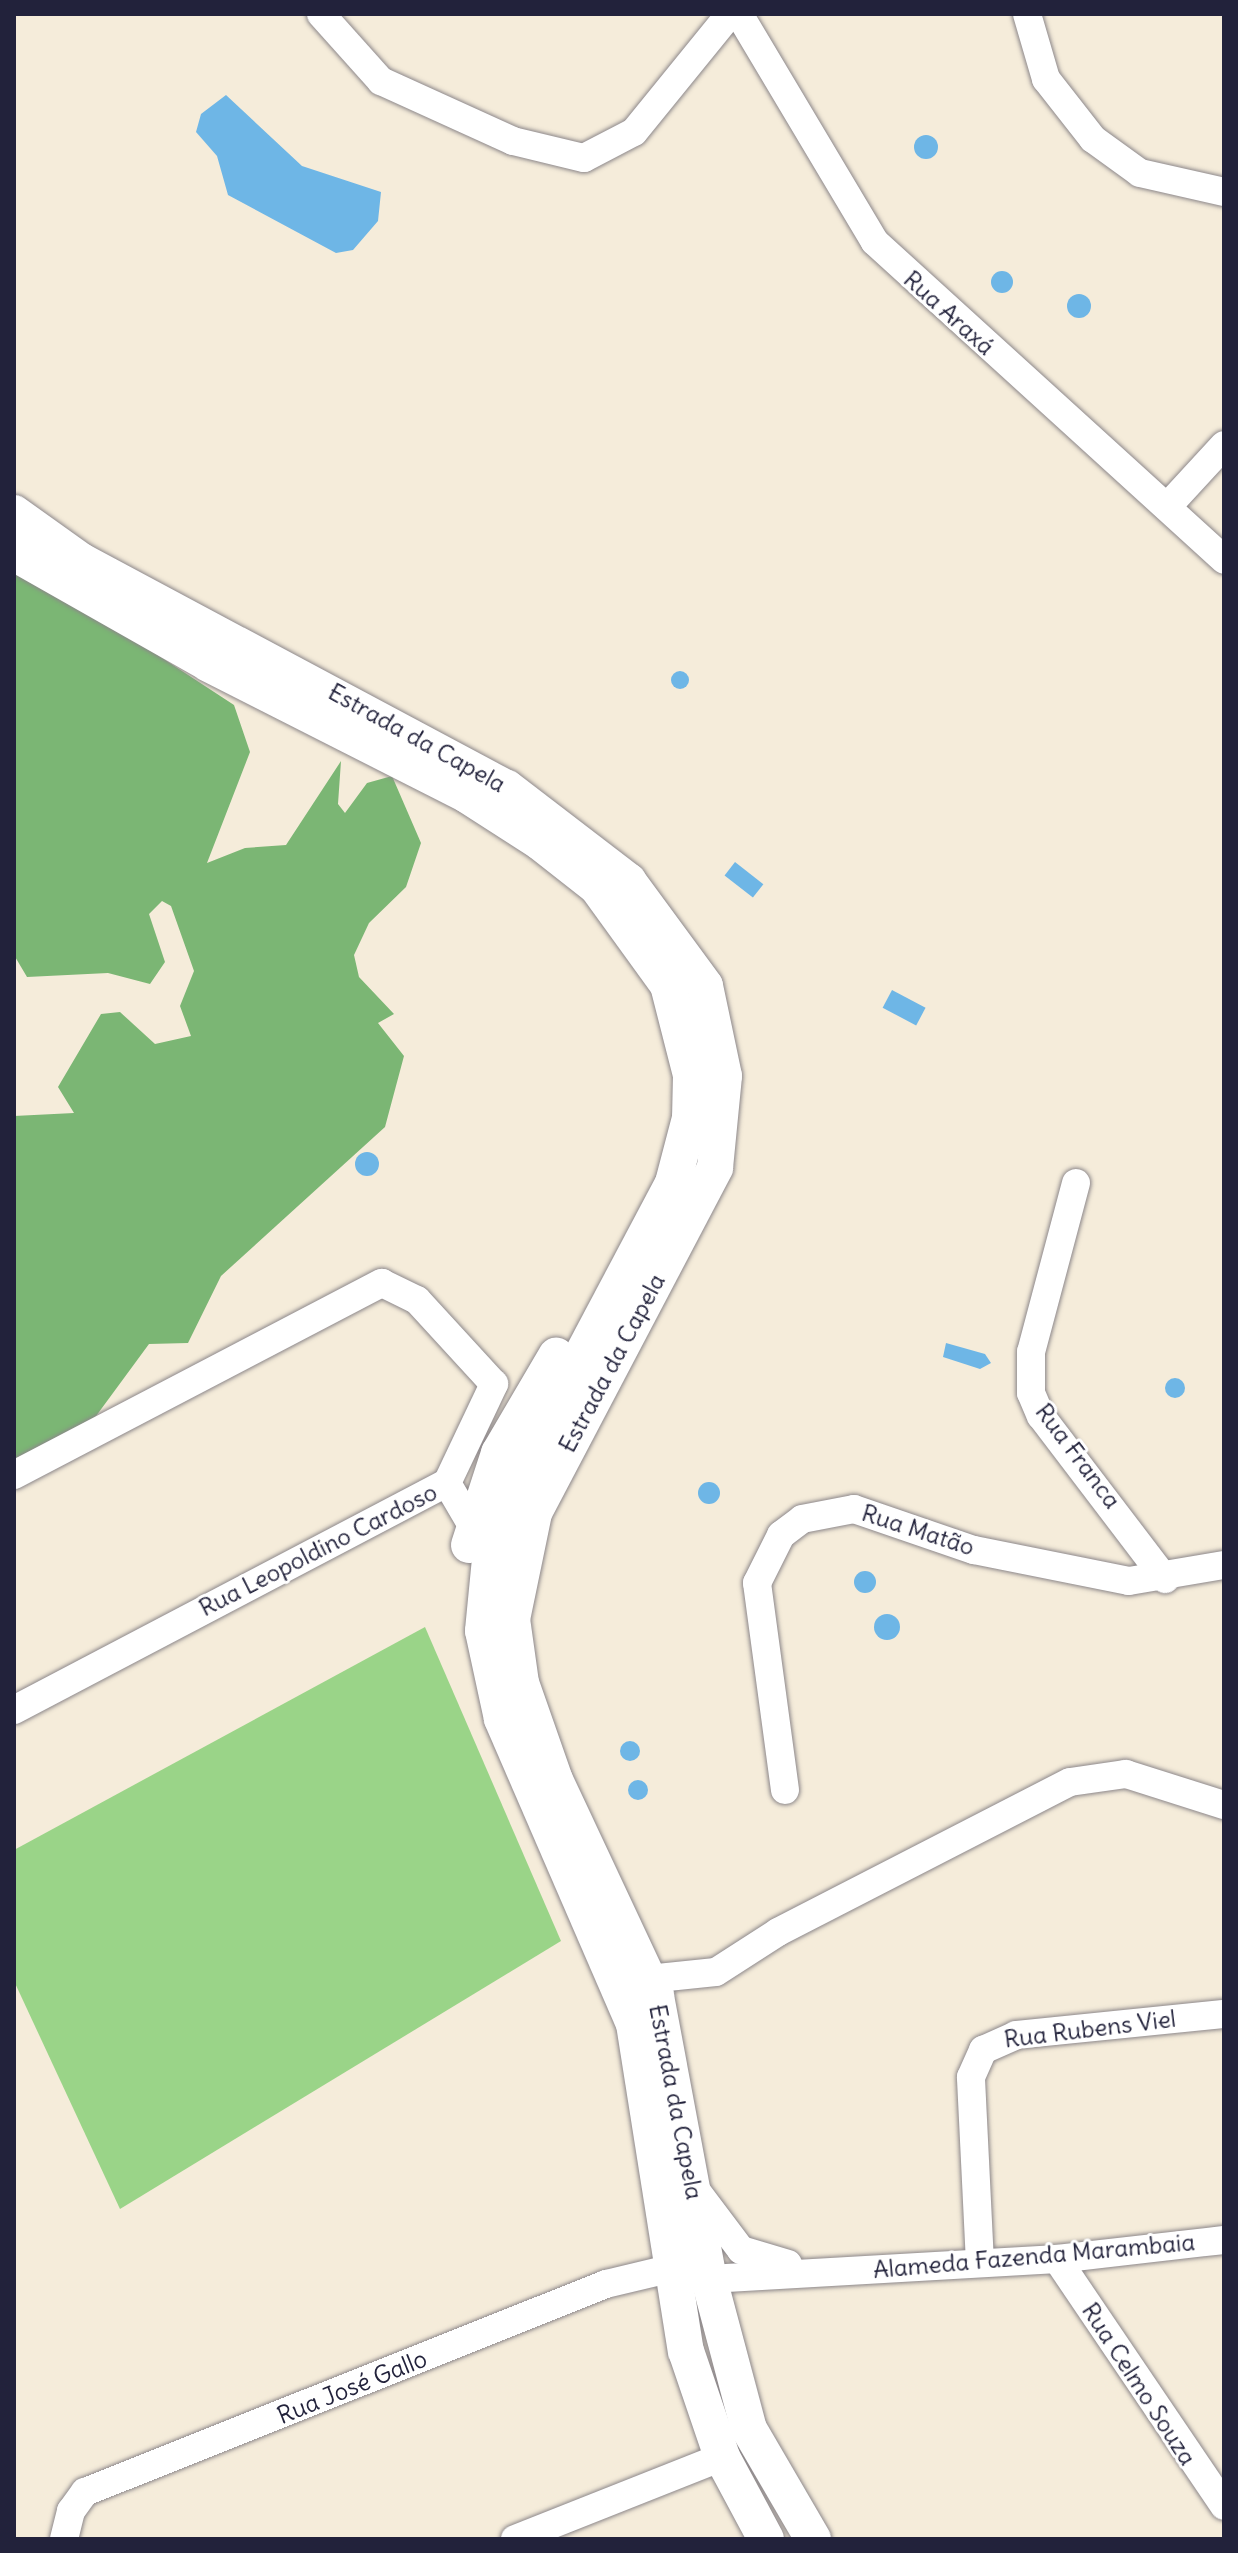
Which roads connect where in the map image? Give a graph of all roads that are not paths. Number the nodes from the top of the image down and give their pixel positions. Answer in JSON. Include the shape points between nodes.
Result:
{"nodes":[{"id":1,"x":730,"y":14,"type":"edge"},
{"id":2,"x":739,"y":14,"type":"edge"},
{"id":3,"x":1027,"y":14,"type":"edge"},
{"id":4,"x":328,"y":18,"type":"edge"},
{"id":5,"x":1224,"y":192,"type":"edge"},
{"id":6,"x":1224,"y":445,"type":"edge"},
{"id":7,"x":1167,"y":507,"type":"junction"},
{"id":8,"x":14,"y":513,"type":"edge"},
{"id":9,"x":14,"y":553,"type":"edge"},
{"id":10,"x":1224,"y":560,"type":"edge"},
{"id":11,"x":1076,"y":1183,"type":"dead end"},
{"id":12,"x":607,"y":1329,"type":"junction"},
{"id":13,"x":541,"y":1381,"type":"junction"},
{"id":14,"x":494,"y":1384,"type":"junction"},
{"id":15,"x":14,"y":1475,"type":"edge"},
{"id":16,"x":447,"y":1483,"type":"junction"},
{"id":17,"x":474,"y":1529,"type":"junction"},
{"id":18,"x":1224,"y":1565,"type":"edge"},
{"id":19,"x":1165,"y":1579,"type":"junction"},
{"id":20,"x":484,"y":1603,"type":"junction"},
{"id":21,"x":14,"y":1710,"type":"edge"},
{"id":22,"x":785,"y":1790,"type":"dead end"},
{"id":23,"x":1224,"y":1805,"type":"edge"},
{"id":24,"x":648,"y":1979,"type":"junction"},
{"id":25,"x":1224,"y":2014,"type":"edge"},
{"id":26,"x":694,"y":2188,"type":"junction"},
{"id":27,"x":1224,"y":2240,"type":"edge"},
{"id":28,"x":1057,"y":2259,"type":"junction"},
{"id":29,"x":980,"y":2263,"type":"junction"},
{"id":30,"x":669,"y":2269,"type":"junction"},
{"id":31,"x":845,"y":2271,"type":"junction"},
{"id":32,"x":709,"y":2279,"type":"junction"},
{"id":33,"x":722,"y":2457,"type":"junction"},
{"id":34,"x":1224,"y":2506,"type":"edge"},
{"id":35,"x":64,"y":2539,"type":"edge"},
{"id":36,"x":515,"y":2539,"type":"edge"},
{"id":37,"x":766,"y":2539,"type":"edge"},
{"id":38,"x":813,"y":2539,"type":"edge"}],
"edges":[{"from":1,"to":4,"type":"street","via":[[634,132],[584,158],[513,141],[381,81]]},
{"from":2,"to":7,"type":"street","name":"Rua Araxá","via":[[875,242]]},
{"from":3,"to":5,"type":"street","via":[[1046,79],[1093,139],[1140,173]]},
{"from":6,"to":7,"type":"street"},
{"from":7,"to":10,"type":"street","name":"Rua Araxá"},
{"from":8,"to":12,"type":"main road","name":"Estrada da Capela","via":[[81,561],[507,788],[617,872],[664,927],[705,986],[718,1029],[724,1119],[715,1168]]},
{"from":9,"to":12,"type":"main road","name":"Estrada da Capela","via":[[209,664],[467,795],[597,887],[633,929],[668,985],[686,1034],[690,1118],[673,1183]]},
{"from":11,"to":19,"type":"street","name":"Rua Franca","via":[[1031,1352],[1031,1393],[1041,1416]]},
{"from":12,"to":13,"type":"main road","via":[[590,1304]]},
{"from":12,"to":20,"type":"main road","name":"Estrada da Capela","via":[[503,1520]]},
{"from":12,"to":24,"type":"main road","name":"Estrada da Capela","via":[[534,1513],[512,1619],[521,1683],[555,1780]]},
{"from":13,"to":14,"type":"street"},
{"from":13,"to":17,"type":"main road","via":[[499,1453]]},
{"from":14,"to":15,"type":"street","via":[[417,1300],[382,1283]]},
{"from":14,"to":16,"type":"street","name":"Rua Leopoldino Cardoso"},
{"from":16,"to":17,"type":"street"},
{"from":16,"to":21,"type":"street","name":"Rua Leopoldino Cardoso"},
{"from":17,"to":20,"type":"main road","via":[[468,1550]]},
{"from":18,"to":19,"type":"street","name":"Rua Matão"},
{"from":19,"to":22,"type":"street","name":"Rua Matão","via":[[1072,1573],[854,1509],[802,1519],[773,1546],[757,1583]]},
{"from":20,"to":30,"type":"main road","name":"Estrada da Capela","via":[[488,1676],[502,1719],[634,2024]]},
{"from":23,"to":24,"type":"street","via":[[1126,1774],[1070,1782],[778,1932],[716,1972]]},
{"from":24,"to":26,"type":"main road","name":"Estrada da Capela","via":[[669,2045]]},
{"from":25,"to":29,"type":"street","name":"Rua Rubens Viel","via":[[1016,2035],[983,2050],[971,2077]]},
{"from":26,"to":31,"type":"street","name":"Alameda Fazenda Marambaia","via":[[741,2250]]},
{"from":26,"to":32,"type":"main road","name":"Estrada da Capela"},
{"from":27,"to":28,"type":"street","name":"Alameda Fazenda Marambaia"},
{"from":28,"to":29,"type":"street","name":"Alameda Fazenda Marambaia"},
{"from":28,"to":34,"type":"street","name":"Rua Celmo Souza"},
{"from":29,"to":31,"type":"street","name":"Alameda Fazenda Marambaia"},
{"from":30,"to":33,"type":"main road","name":"Estrada da Capela","via":[[686,2351]]},
{"from":30,"to":35,"type":"street","name":"Rua José Gallo","via":[[606,2284],[85,2492]]},
{"from":31,"to":32,"type":"street","name":"Alameda Fazenda Marambaia"},
{"from":32,"to":38,"type":"main road","name":"Estrada da Capela","via":[[749,2429]]},
{"from":33,"to":36,"type":"street"},
{"from":33,"to":37,"type":"main road","name":"Estrada da Capela"}]}
